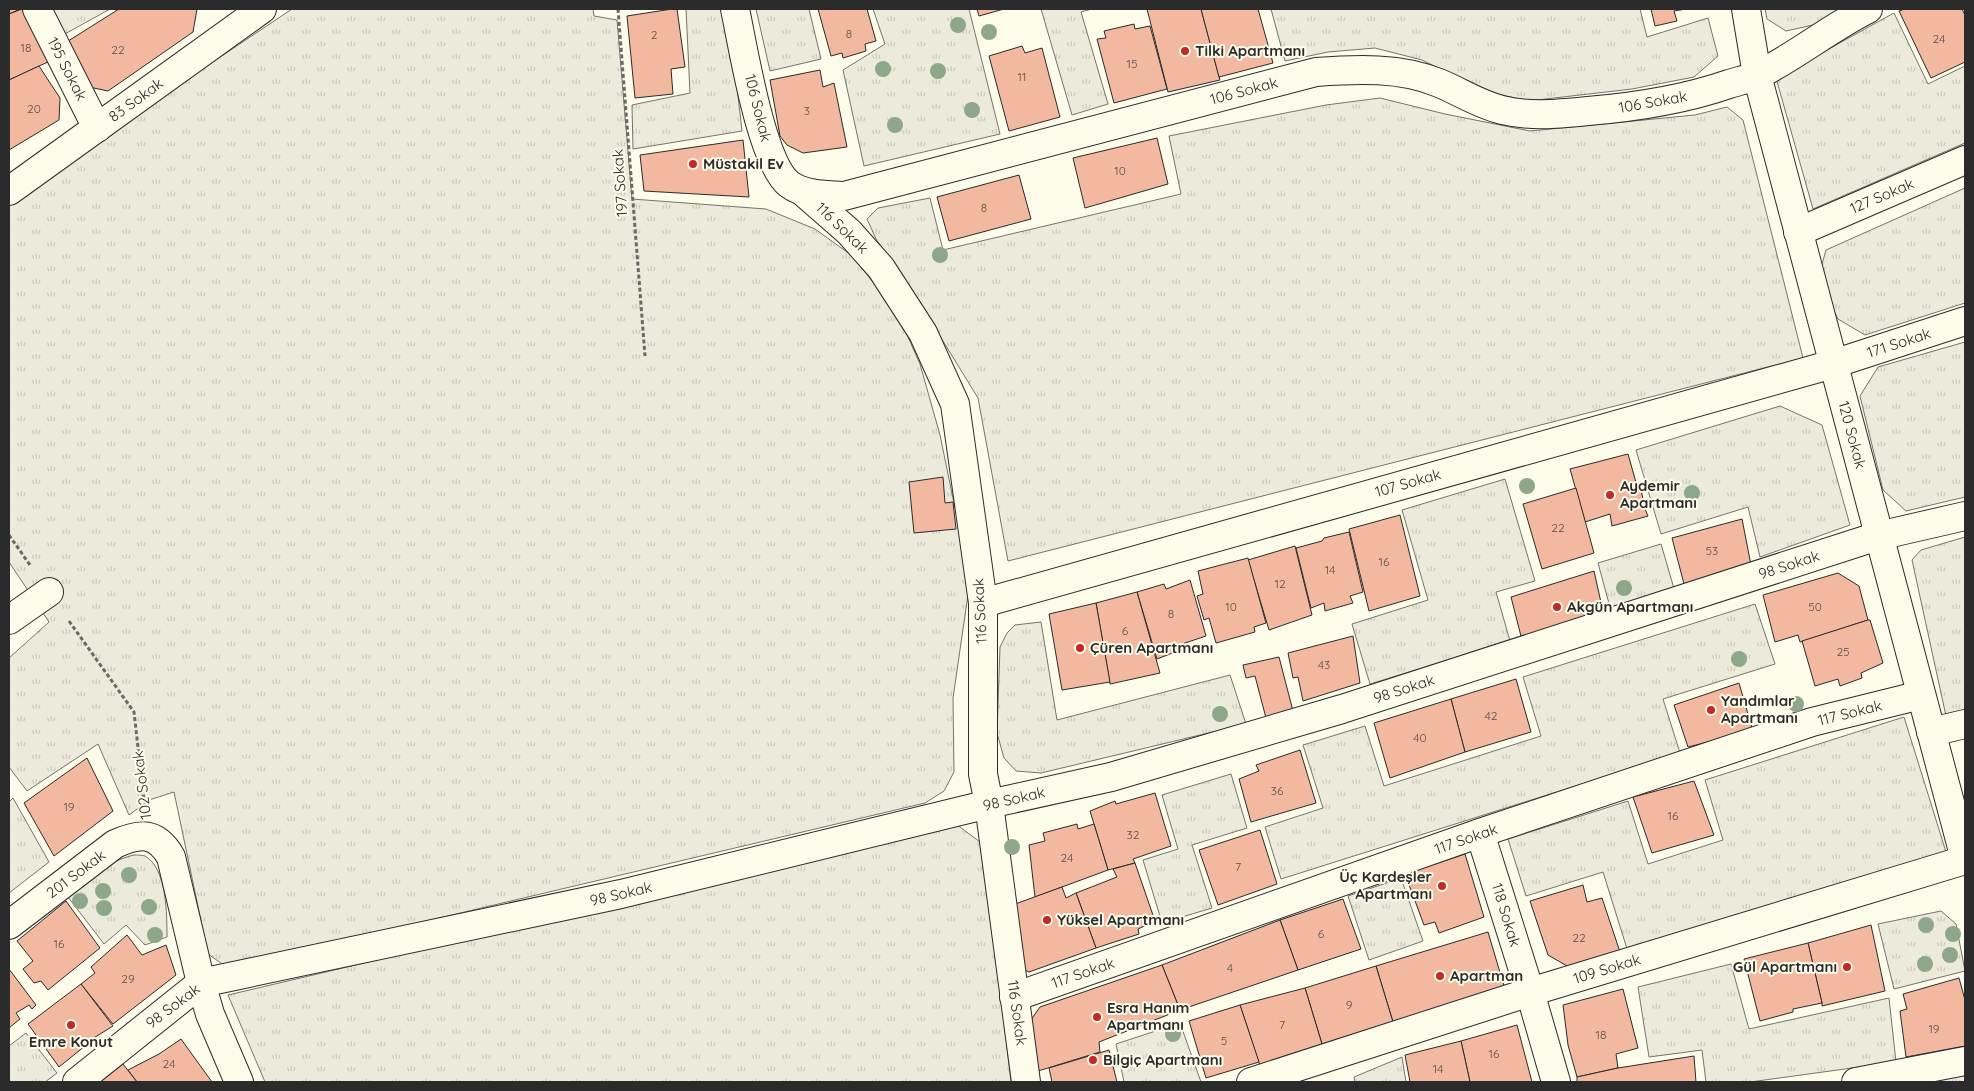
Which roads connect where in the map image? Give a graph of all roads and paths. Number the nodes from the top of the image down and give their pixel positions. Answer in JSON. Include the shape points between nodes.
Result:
{"nodes":[{"id":1,"x":37,"y":9,"type":"edge"},
{"id":2,"x":618,"y":9,"type":"edge"},
{"id":3,"x":735,"y":9,"type":"edge"},
{"id":4,"x":1746,"y":9,"type":"edge"},
{"id":5,"x":1868,"y":9,"type":"edge"},
{"id":6,"x":249,"y":12,"type":"edge"},
{"id":7,"x":1757,"y":75,"type":"junction"},
{"id":8,"x":97,"y":128,"type":"junction"},
{"id":9,"x":1965,"y":160,"type":"edge"},
{"id":10,"x":9,"y":191,"type":"edge"},
{"id":11,"x":802,"y":191,"type":"junction"},
{"id":12,"x":1798,"y":232,"type":"junction"},
{"id":13,"x":1965,"y":321,"type":"edge"},
{"id":14,"x":645,"y":356,"type":"dead end"},
{"id":15,"x":1833,"y":364,"type":"junction"},
{"id":16,"x":1965,"y":516,"type":"edge"},
{"id":17,"x":9,"y":535,"type":"edge"},
{"id":18,"x":1878,"y":536,"type":"junction"},
{"id":19,"x":49,"y":592,"type":"junction"},
{"id":20,"x":983,"y":603,"type":"junction"},
{"id":21,"x":9,"y":620,"type":"edge"},
{"id":22,"x":1921,"y":695,"type":"junction"},
{"id":23,"x":1965,"y":724,"type":"edge"},
{"id":24,"x":1931,"y":732,"type":"junction"},
{"id":25,"x":989,"y":804,"type":"junction"},
{"id":26,"x":1480,"y":834,"type":"junction"},
{"id":27,"x":148,"y":836,"type":"junction"},
{"id":28,"x":1965,"y":859,"type":"edge"},
{"id":29,"x":9,"y":925,"type":"edge"},
{"id":30,"x":201,"y":984,"type":"junction"},
{"id":31,"x":1530,"y":992,"type":"junction"},
{"id":32,"x":1014,"y":997,"type":"junction"},
{"id":33,"x":1965,"y":1061,"type":"edge"},
{"id":34,"x":77,"y":1082,"type":"edge"},
{"id":35,"x":239,"y":1082,"type":"edge"},
{"id":36,"x":1026,"y":1082,"type":"edge"},
{"id":37,"x":1251,"y":1082,"type":"edge"},
{"id":38,"x":1556,"y":1082,"type":"edge"},
{"id":39,"x":1856,"y":1082,"type":"edge"}],
"edges":[{"from":1,"to":8,"type":"street","name":"195 Sokak"},
{"from":2,"to":14,"type":"path","name":"197 Sokak"},
{"from":3,"to":11,"type":"street","name":"106 Sokak","via":[[766,145],[779,173]]},
{"from":4,"to":7,"type":"street","name":"120 Sokak"},
{"from":5,"to":7,"type":"street","name":"106 Sokak"},
{"from":6,"to":8,"type":"street","name":"83 Sokak"},
{"from":7,"to":11,"type":"street","name":"106 Sokak","via":[[1673,100],[1555,115],[1500,110],[1439,82],[1406,74],[1356,70],[1316,72],[844,196]]},
{"from":7,"to":12,"type":"street","name":"120 Sokak"},
{"from":8,"to":10,"type":"street","name":"83 Sokak"},
{"from":9,"to":12,"type":"street","name":"127 Sokak"},
{"from":11,"to":20,"type":"street","name":"116 Sokak","via":[[849,232],[881,268],[923,333],[935,360],[954,404]]},
{"from":12,"to":15,"type":"street","name":"120 Sokak"},
{"from":13,"to":15,"type":"street","name":"171 Sokak"},
{"from":15,"to":18,"type":"street","name":"120 Sokak"},
{"from":15,"to":20,"type":"street","name":"107 Sokak"},
{"from":16,"to":18,"type":"street","name":"98 Sokak"},
{"from":17,"to":19,"type":"path","name":"102 Sokak"},
{"from":18,"to":22,"type":"street","name":"120 Sokak"},
{"from":18,"to":25,"type":"street","name":"98 Sokak","via":[[1342,709],[1111,777]]},
{"from":19,"to":21,"type":"street"},
{"from":19,"to":27,"type":"path","name":"102 Sokak","via":[[134,712]]},
{"from":20,"to":25,"type":"street","name":"116 Sokak","via":[[983,774]]},
{"from":22,"to":24,"type":"street","name":"120 Sokak"},
{"from":22,"to":26,"type":"street","name":"117 Sokak","via":[[1812,722]]},
{"from":23,"to":24,"type":"street"},
{"from":24,"to":28,"type":"street","name":"120 Sokak"},
{"from":25,"to":30,"type":"street","name":"98 Sokak","via":[[621,894]]},
{"from":25,"to":32,"type":"street","name":"116 Sokak"},
{"from":26,"to":31,"type":"street","name":"118 Sokak"},
{"from":26,"to":32,"type":"street","name":"117 Sokak"},
{"from":27,"to":29,"type":"street","name":"201 Sokak","via":[[132,837],[115,844]]},
{"from":27,"to":30,"type":"street","name":"102 Sokak","via":[[160,842],[171,856]]},
{"from":28,"to":31,"type":"street","name":"109 Sokak"},
{"from":30,"to":34,"type":"street","name":"98 Sokak"},
{"from":30,"to":35,"type":"street","name":"102 Sokak"},
{"from":31,"to":37,"type":"street","name":"109 Sokak"},
{"from":31,"to":38,"type":"street","name":"118 Sokak"},
{"from":32,"to":36,"type":"street","name":"116 Sokak"},
{"from":33,"to":39,"type":"street"}]}
